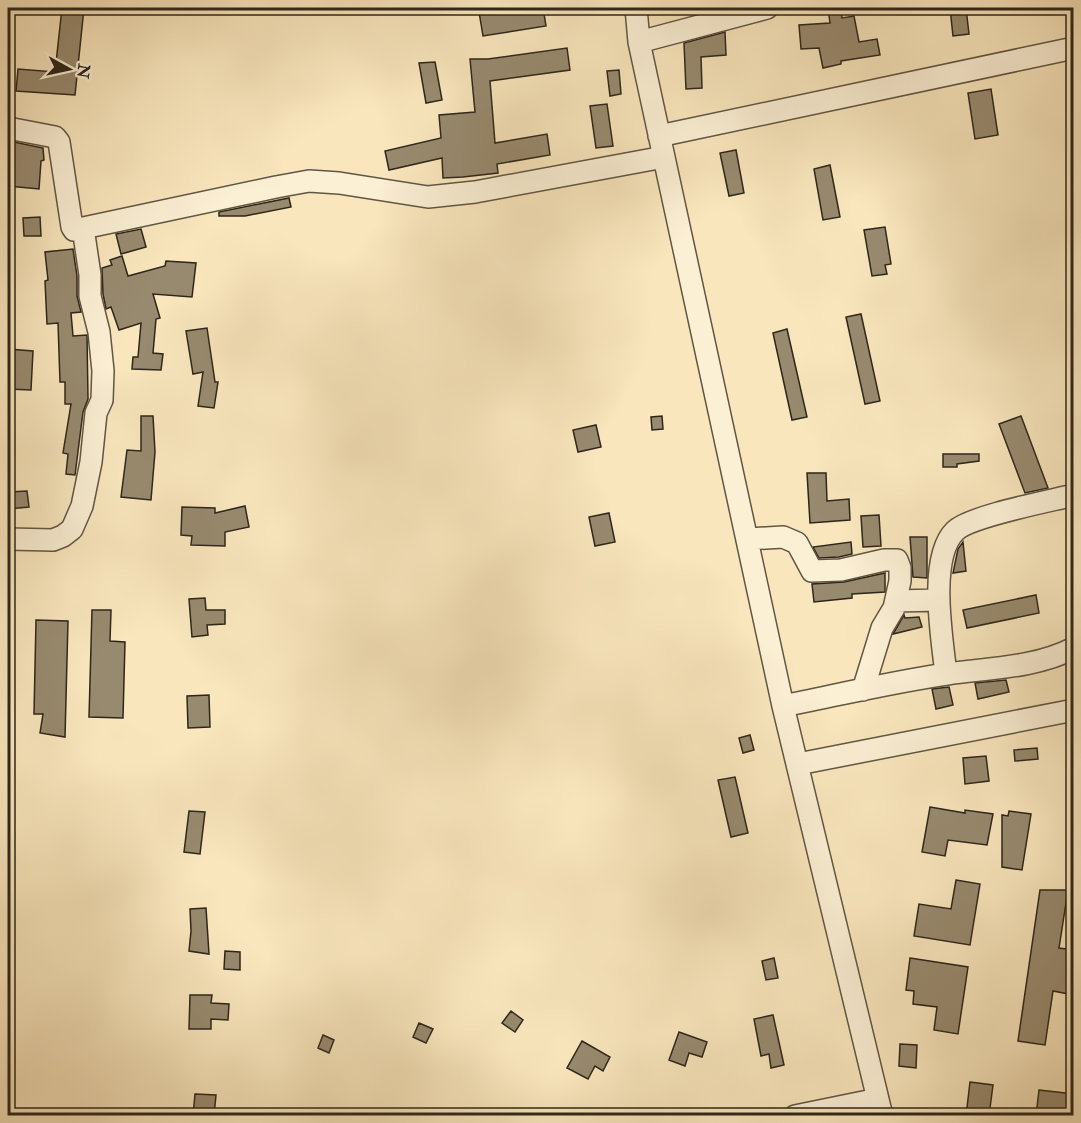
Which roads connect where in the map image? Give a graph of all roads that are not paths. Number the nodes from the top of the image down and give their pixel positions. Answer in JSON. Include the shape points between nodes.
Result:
{"nodes":[{"id":1,"x":636,"y":8,"type":"edge"},
{"id":2,"x":767,"y":8,"type":"edge"},
{"id":3,"x":639,"y":42,"type":"junction"},
{"id":4,"x":1074,"y":48,"type":"edge"},
{"id":5,"x":8,"y":128,"type":"edge"},
{"id":6,"x":659,"y":136,"type":"junction"},
{"id":7,"x":664,"y":157,"type":"junction"},
{"id":8,"x":83,"y":228,"type":"junction"},
{"id":9,"x":1074,"y":495,"type":"edge"},
{"id":10,"x":8,"y":539,"type":"edge"},
{"id":11,"x":748,"y":539,"type":"junction"},
{"id":12,"x":939,"y":600,"type":"junction"},
{"id":13,"x":896,"y":601,"type":"junction"},
{"id":14,"x":1074,"y":648,"type":"edge"},
{"id":15,"x":946,"y":674,"type":"junction"},
{"id":16,"x":863,"y":690,"type":"junction"},
{"id":17,"x":783,"y":706,"type":"junction"},
{"id":18,"x":1073,"y":711,"type":"edge"},
{"id":19,"x":798,"y":764,"type":"junction"},
{"id":20,"x":880,"y":1108,"type":"edge"},
{"id":21,"x":795,"y":1116,"type":"edge"}],
"edges":[{"from":1,"to":3,"type":"street"},
{"from":2,"to":3,"type":"street"},
{"from":3,"to":6,"type":"street"},
{"from":4,"to":6,"type":"street"},
{"from":5,"to":8,"type":"street","via":[[55,137],[72,227]]},
{"from":6,"to":7,"type":"street"},
{"from":7,"to":8,"type":"street","via":[[428,197],[309,182],[276,186]]},
{"from":7,"to":11,"type":"street"},
{"from":8,"to":10,"type":"street","via":[[103,371],[102,400],[96,413],[82,506],[72,529],[63,536],[53,540]]},
{"from":9,"to":12,"type":"street","via":[[972,520],[956,530],[940,566]]},
{"from":11,"to":13,"type":"street","via":[[783,537],[797,543],[812,571],[897,560],[900,581]]},
{"from":11,"to":17,"type":"street"},
{"from":12,"to":13,"type":"street"},
{"from":12,"to":15,"type":"street"},
{"from":13,"to":16,"type":"street","via":[[882,628]]},
{"from":14,"to":15,"type":"street","via":[[1034,662]]},
{"from":15,"to":16,"type":"street"},
{"from":16,"to":17,"type":"street"},
{"from":17,"to":19,"type":"street"},
{"from":18,"to":19,"type":"street"},
{"from":19,"to":20,"type":"street"},
{"from":20,"to":21,"type":"street"}]}
